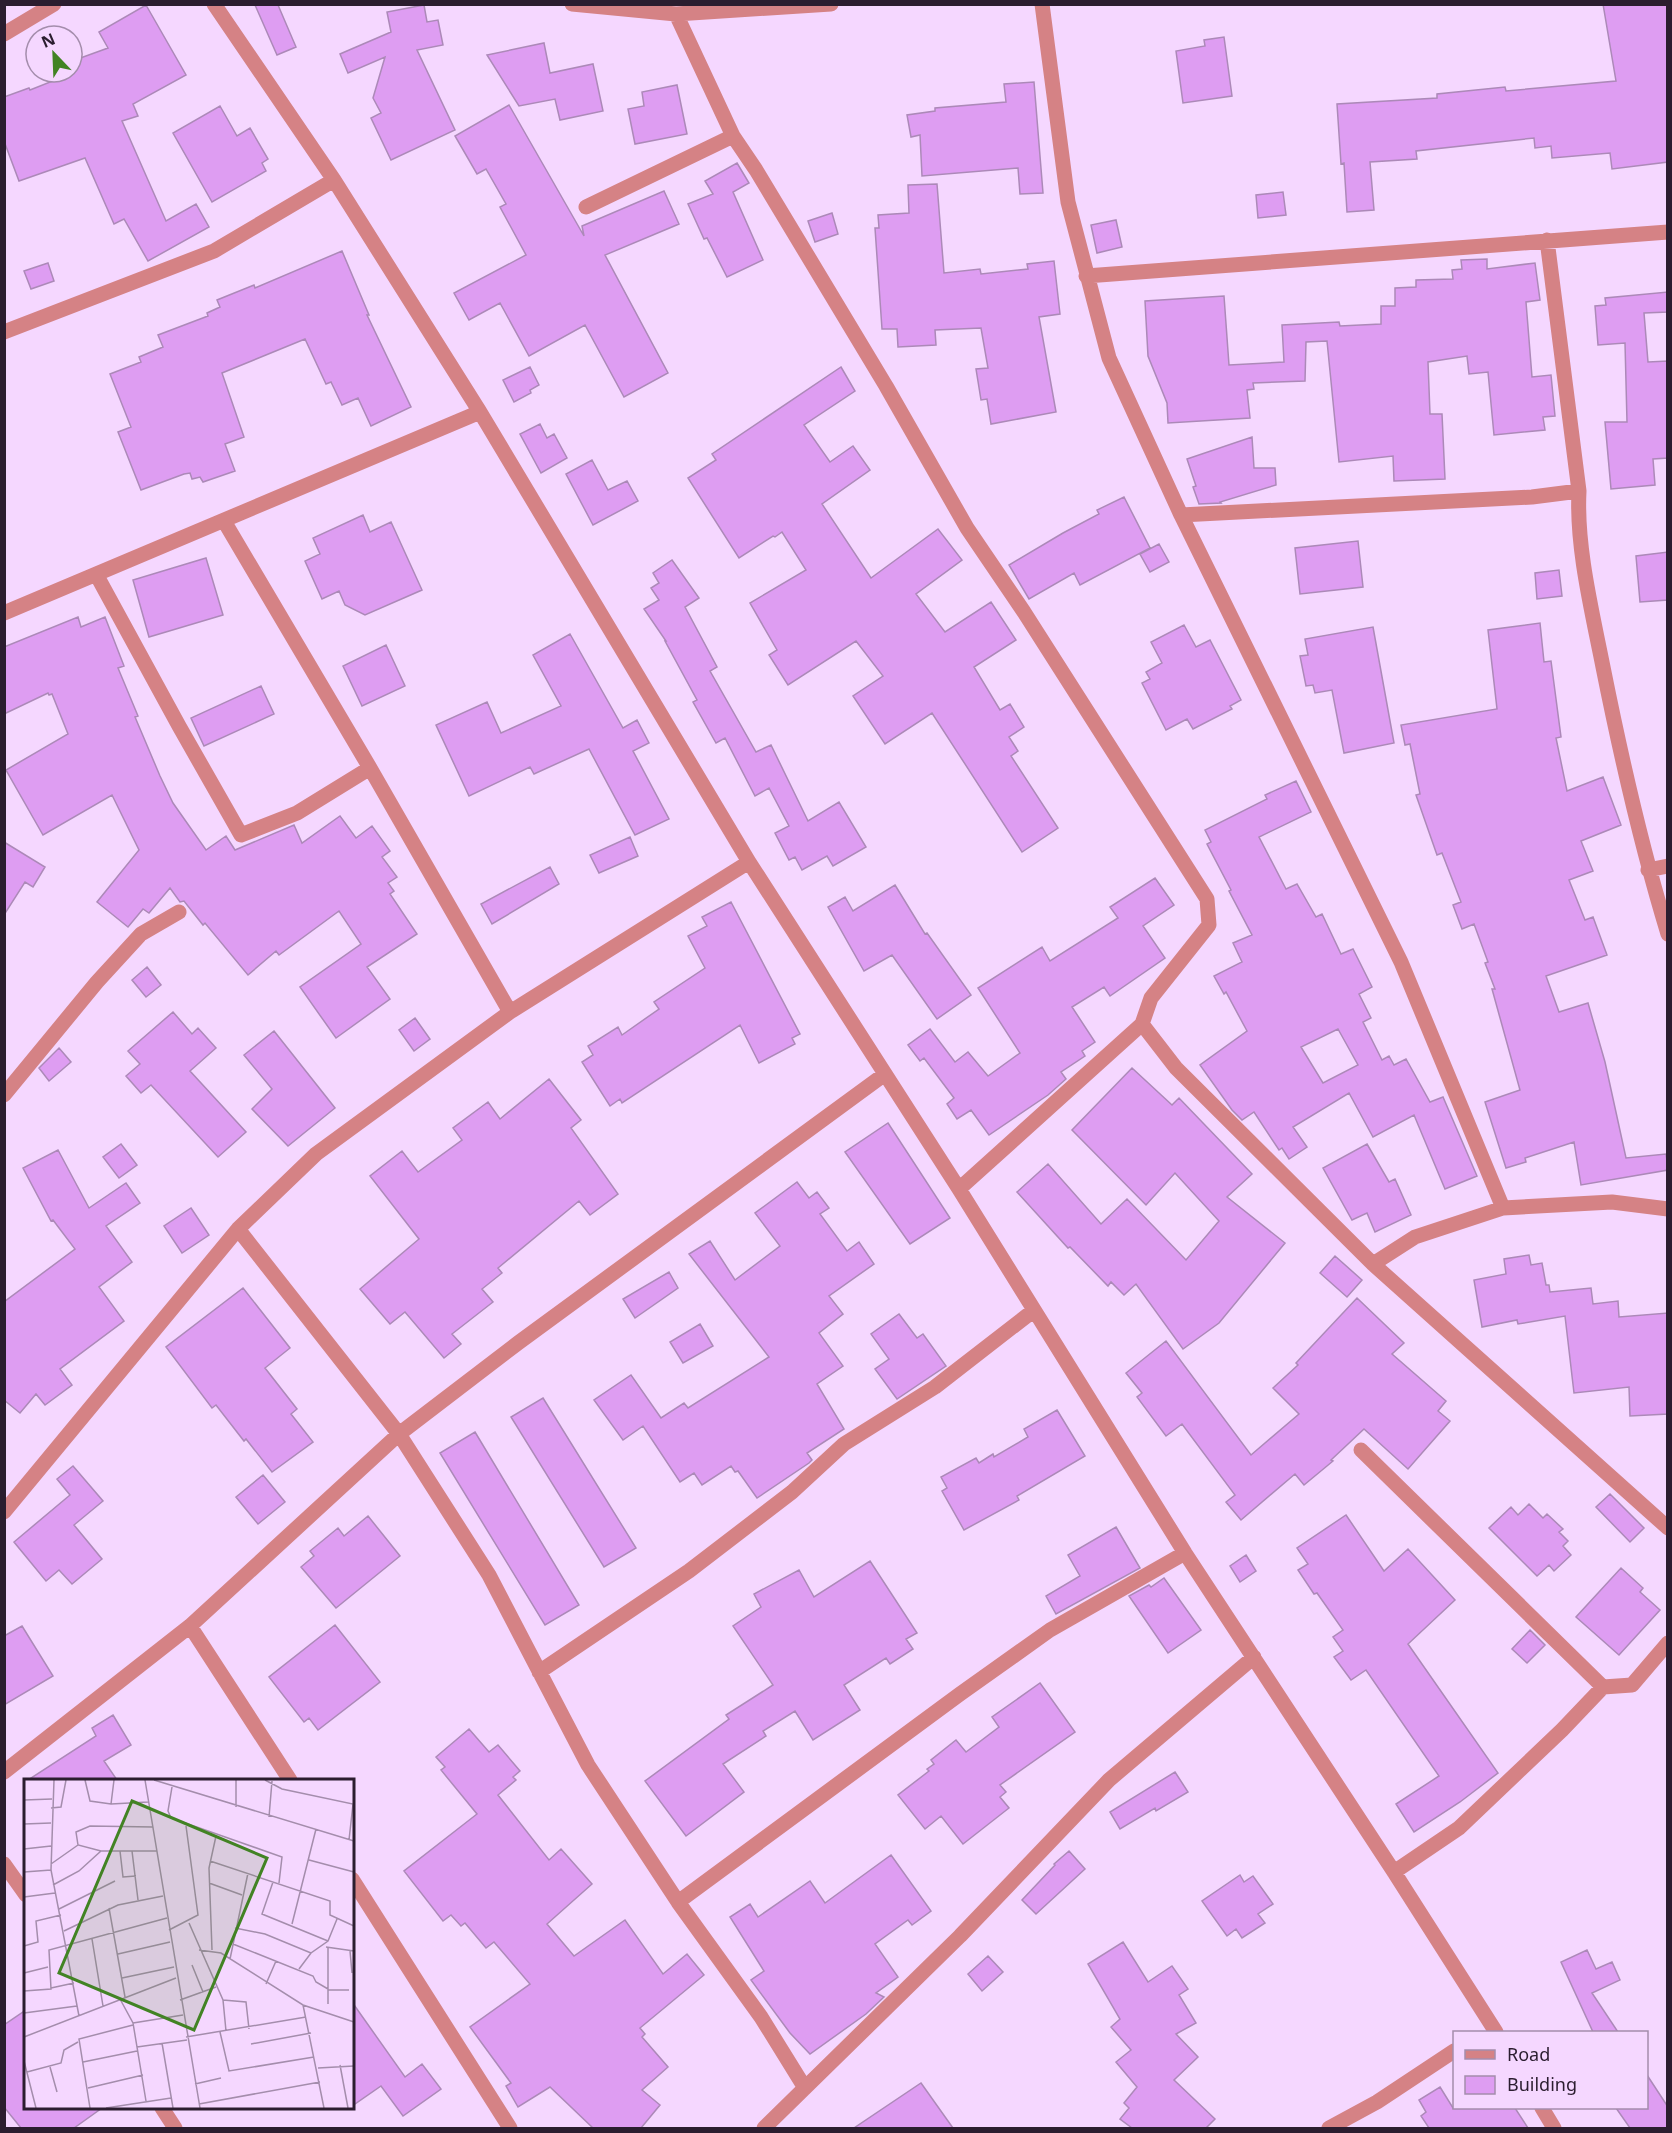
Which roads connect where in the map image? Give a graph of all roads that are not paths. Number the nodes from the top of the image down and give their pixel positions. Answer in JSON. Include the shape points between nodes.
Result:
{"nodes":[{"id":1,"x":54,"y":4,"type":"edge"},
{"id":2,"x":214,"y":4,"type":"edge"},
{"id":3,"x":572,"y":4,"type":"edge"},
{"id":4,"x":831,"y":4,"type":"edge"},
{"id":5,"x":1041,"y":4,"type":"edge"},
{"id":6,"x":676,"y":14,"type":"junction"},
{"id":7,"x":4,"y":34,"type":"edge"},
{"id":8,"x":733,"y":136,"type":"junction"},
{"id":9,"x":334,"y":180,"type":"junction"},
{"id":10,"x":586,"y":207,"type":"dead end"},
{"id":11,"x":1668,"y":232,"type":"edge"},
{"id":12,"x":1547,"y":240,"type":"junction"},
{"id":13,"x":1086,"y":276,"type":"junction"},
{"id":14,"x":4,"y":332,"type":"edge"},
{"id":15,"x":480,"y":412,"type":"junction"},
{"id":16,"x":1579,"y":491,"type":"junction"},
{"id":17,"x":1180,"y":514,"type":"junction"},
{"id":18,"x":224,"y":521,"type":"junction"},
{"id":19,"x":96,"y":574,"type":"junction"},
{"id":20,"x":4,"y":613,"type":"edge"},
{"id":21,"x":370,"y":768,"type":"junction"},
{"id":22,"x":749,"y":862,"type":"junction"},
{"id":23,"x":1668,"y":866,"type":"edge"},
{"id":24,"x":1648,"y":870,"type":"junction"},
{"id":25,"x":179,"y":912,"type":"dead end"},
{"id":26,"x":1668,"y":934,"type":"edge"},
{"id":27,"x":510,"y":1012,"type":"junction"},
{"id":28,"x":1142,"y":1024,"type":"junction"},
{"id":29,"x":885,"y":1074,"type":"junction"},
{"id":30,"x":4,"y":1095,"type":"edge"},
{"id":31,"x":959,"y":1189,"type":"junction"},
{"id":32,"x":1503,"y":1208,"type":"junction"},
{"id":33,"x":1668,"y":1209,"type":"edge"},
{"id":34,"x":238,"y":1229,"type":"junction"},
{"id":35,"x":1373,"y":1264,"type":"junction"},
{"id":36,"x":1033,"y":1311,"type":"junction"},
{"id":37,"x":399,"y":1434,"type":"junction"},
{"id":38,"x":1361,"y":1450,"type":"dead end"},
{"id":39,"x":4,"y":1512,"type":"edge"},
{"id":40,"x":1668,"y":1528,"type":"edge"},
{"id":41,"x":1185,"y":1553,"type":"junction"},
{"id":42,"x":190,"y":1626,"type":"junction"},
{"id":43,"x":1668,"y":1643,"type":"edge"},
{"id":44,"x":1254,"y":1657,"type":"junction"},
{"id":45,"x":539,"y":1672,"type":"junction"},
{"id":46,"x":1603,"y":1687,"type":"junction"},
{"id":47,"x":4,"y":1772,"type":"edge"},
{"id":48,"x":289,"y":1779,"type":"edge"},
{"id":49,"x":4,"y":1864,"type":"edge"},
{"id":50,"x":1394,"y":1872,"type":"junction"},
{"id":51,"x":354,"y":1882,"type":"edge"},
{"id":52,"x":24,"y":1892,"type":"edge"},
{"id":53,"x":678,"y":1902,"type":"junction"},
{"id":54,"x":1490,"y":2030,"type":"edge"},
{"id":55,"x":1453,"y":2052,"type":"edge"},
{"id":56,"x":805,"y":2088,"type":"junction"},
{"id":57,"x":163,"y":2109,"type":"edge"},
{"id":58,"x":1543,"y":2109,"type":"edge"},
{"id":59,"x":175,"y":2128,"type":"edge"},
{"id":60,"x":510,"y":2128,"type":"edge"},
{"id":61,"x":764,"y":2128,"type":"edge"},
{"id":62,"x":1329,"y":2128,"type":"edge"},
{"id":63,"x":1554,"y":2128,"type":"edge"}],
"edges":[{"from":1,"to":7,"type":"street"},
{"from":2,"to":9,"type":"street"},
{"from":3,"to":6,"type":"street"},
{"from":4,"to":6,"type":"street"},
{"from":5,"to":13,"type":"street","via":[[1068,202]]},
{"from":6,"to":8,"type":"street"},
{"from":8,"to":10,"type":"street"},
{"from":8,"to":28,"type":"street","via":[[967,528],[1207,899],[1209,925],[1151,998]]},
{"from":9,"to":14,"type":"street","via":[[214,251]]},
{"from":9,"to":15,"type":"street"},
{"from":11,"to":12,"type":"street"},
{"from":12,"to":13,"type":"street"},
{"from":12,"to":16,"type":"street"},
{"from":13,"to":17,"type":"street","via":[[1109,358]]},
{"from":15,"to":18,"type":"street"},
{"from":15,"to":22,"type":"street"},
{"from":16,"to":17,"type":"street","via":[[1532,497]]},
{"from":16,"to":24,"type":"street","via":[[1577,521],[1597,636]]},
{"from":17,"to":32,"type":"street","via":[[1401,962]]},
{"from":18,"to":19,"type":"street"},
{"from":18,"to":21,"type":"street"},
{"from":19,"to":20,"type":"street"},
{"from":19,"to":21,"type":"street","via":[[241,835],[297,813]]},
{"from":21,"to":27,"type":"street"},
{"from":22,"to":27,"type":"street"},
{"from":22,"to":29,"type":"street"},
{"from":23,"to":24,"type":"street"},
{"from":24,"to":26,"type":"street"},
{"from":25,"to":30,"type":"street","via":[[141,934]]},
{"from":27,"to":34,"type":"street","via":[[316,1154]]},
{"from":28,"to":31,"type":"street"},
{"from":28,"to":35,"type":"street","via":[[1176,1068]]},
{"from":29,"to":31,"type":"street"},
{"from":29,"to":37,"type":"street"},
{"from":31,"to":36,"type":"street"},
{"from":32,"to":33,"type":"street","via":[[1612,1202]]},
{"from":32,"to":35,"type":"street","via":[[1415,1237]]},
{"from":34,"to":37,"type":"street"},
{"from":34,"to":39,"type":"street"},
{"from":35,"to":40,"type":"street"},
{"from":36,"to":41,"type":"street"},
{"from":36,"to":45,"type":"street","via":[[935,1387],[844,1444],[792,1492],[689,1571]]},
{"from":37,"to":42,"type":"street"},
{"from":37,"to":45,"type":"street","via":[[489,1575]]},
{"from":38,"to":46,"type":"street"},
{"from":41,"to":44,"type":"street"},
{"from":41,"to":53,"type":"street","via":[[1050,1630]]},
{"from":42,"to":47,"type":"street"},
{"from":42,"to":48,"type":"street"},
{"from":43,"to":46,"type":"street","via":[[1632,1685]]},
{"from":44,"to":50,"type":"street"},
{"from":44,"to":56,"type":"street","via":[[1109,1780],[960,1936]]},
{"from":45,"to":53,"type":"street","via":[[588,1764]]},
{"from":46,"to":50,"type":"street","via":[[1459,1828]]},
{"from":49,"to":52,"type":"street"},
{"from":50,"to":54,"type":"street"},
{"from":51,"to":60,"type":"street"},
{"from":53,"to":56,"type":"street","via":[[761,2017]]},
{"from":55,"to":62,"type":"street"},
{"from":56,"to":61,"type":"street"},
{"from":57,"to":59,"type":"street"},
{"from":58,"to":63,"type":"street"}]}
